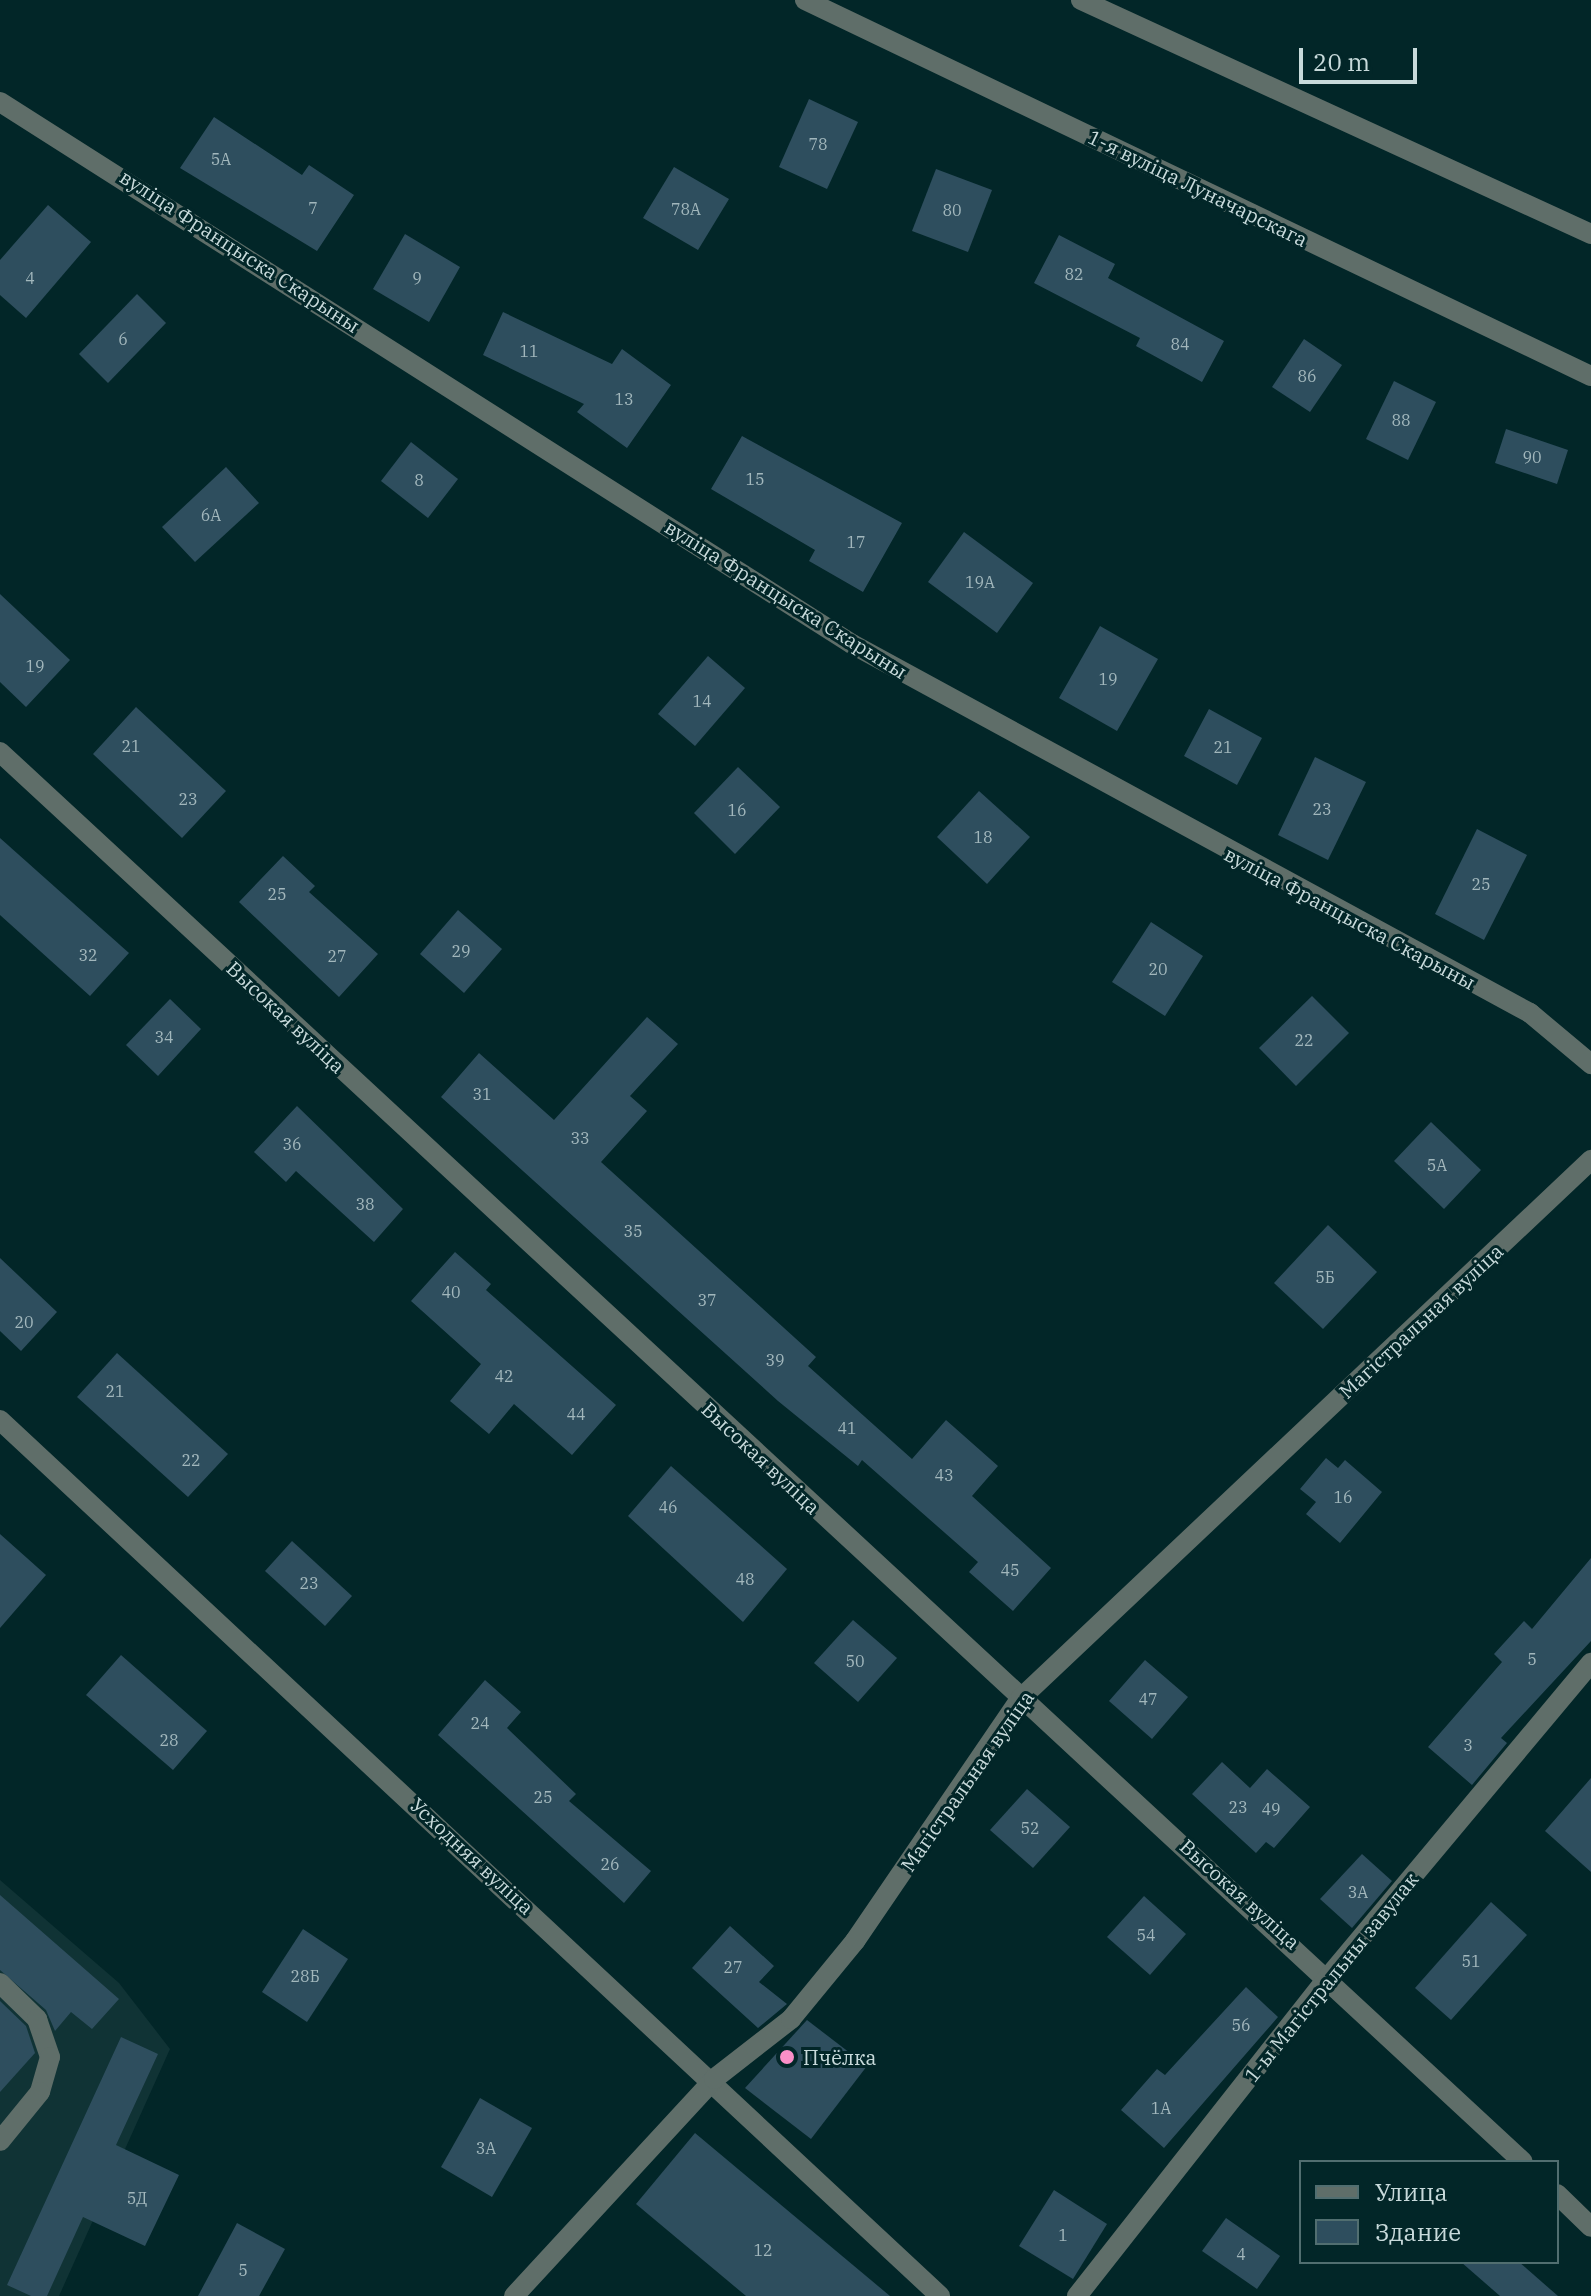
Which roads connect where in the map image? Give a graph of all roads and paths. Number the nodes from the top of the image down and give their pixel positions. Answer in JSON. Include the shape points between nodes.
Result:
{"nodes":[{"id":1,"x":805,"y":0,"type":"edge"},
{"id":2,"x":1081,"y":0,"type":"edge"},
{"id":3,"x":0,"y":102,"type":"edge"},
{"id":4,"x":1591,"y":234,"type":"edge"},
{"id":5,"x":1591,"y":376,"type":"edge"},
{"id":6,"x":0,"y":752,"type":"edge"},
{"id":7,"x":1591,"y":1064,"type":"edge"},
{"id":8,"x":1591,"y":1160,"type":"edge"},
{"id":9,"x":0,"y":1420,"type":"edge"},
{"id":10,"x":1591,"y":1663,"type":"edge"},
{"id":11,"x":1021,"y":1698,"type":"junction"},
{"id":12,"x":1330,"y":1975,"type":"junction"},
{"id":13,"x":0,"y":1983,"type":"edge"},
{"id":14,"x":714,"y":2079,"type":"junction"},
{"id":15,"x":0,"y":2141,"type":"edge"},
{"id":16,"x":1521,"y":2160,"type":"edge"},
{"id":17,"x":1559,"y":2196,"type":"edge"},
{"id":18,"x":1591,"y":2227,"type":"edge"},
{"id":19,"x":514,"y":2296,"type":"edge"},
{"id":20,"x":940,"y":2296,"type":"edge"},
{"id":21,"x":1077,"y":2296,"type":"edge"}],
"edges":[{"from":1,"to":5,"type":"street","name":"1-я вуліца Луначарскага"},
{"from":2,"to":4,"type":"street"},
{"from":3,"to":7,"type":"street","name":"вуліца Францыска Скарыны","via":[[852,644],[1530,1013]]},
{"from":6,"to":11,"type":"street","name":"Высокая вуліца"},
{"from":8,"to":11,"type":"street","name":"Магістральная вуліца"},
{"from":9,"to":14,"type":"street","name":"Усходняя вуліца"},
{"from":10,"to":12,"type":"street","name":"1-ы Магістральны завулак"},
{"from":11,"to":12,"type":"street","name":"Высокая вуліца"},
{"from":11,"to":14,"type":"street","name":"Магістральная вуліца","via":[[855,1941],[791,2019]]},
{"from":12,"to":16,"type":"street","name":"Высокая вуліца"},
{"from":12,"to":21,"type":"street","name":"1-ы Магістральны завулак"},
{"from":13,"to":15,"type":"street","via":[[37,2019],[50,2057],[40,2092]]},
{"from":14,"to":19,"type":"street","name":"Магістральная вуліца"},
{"from":14,"to":20,"type":"street","name":"Усходняя вуліца"},
{"from":17,"to":18,"type":"street"}]}
